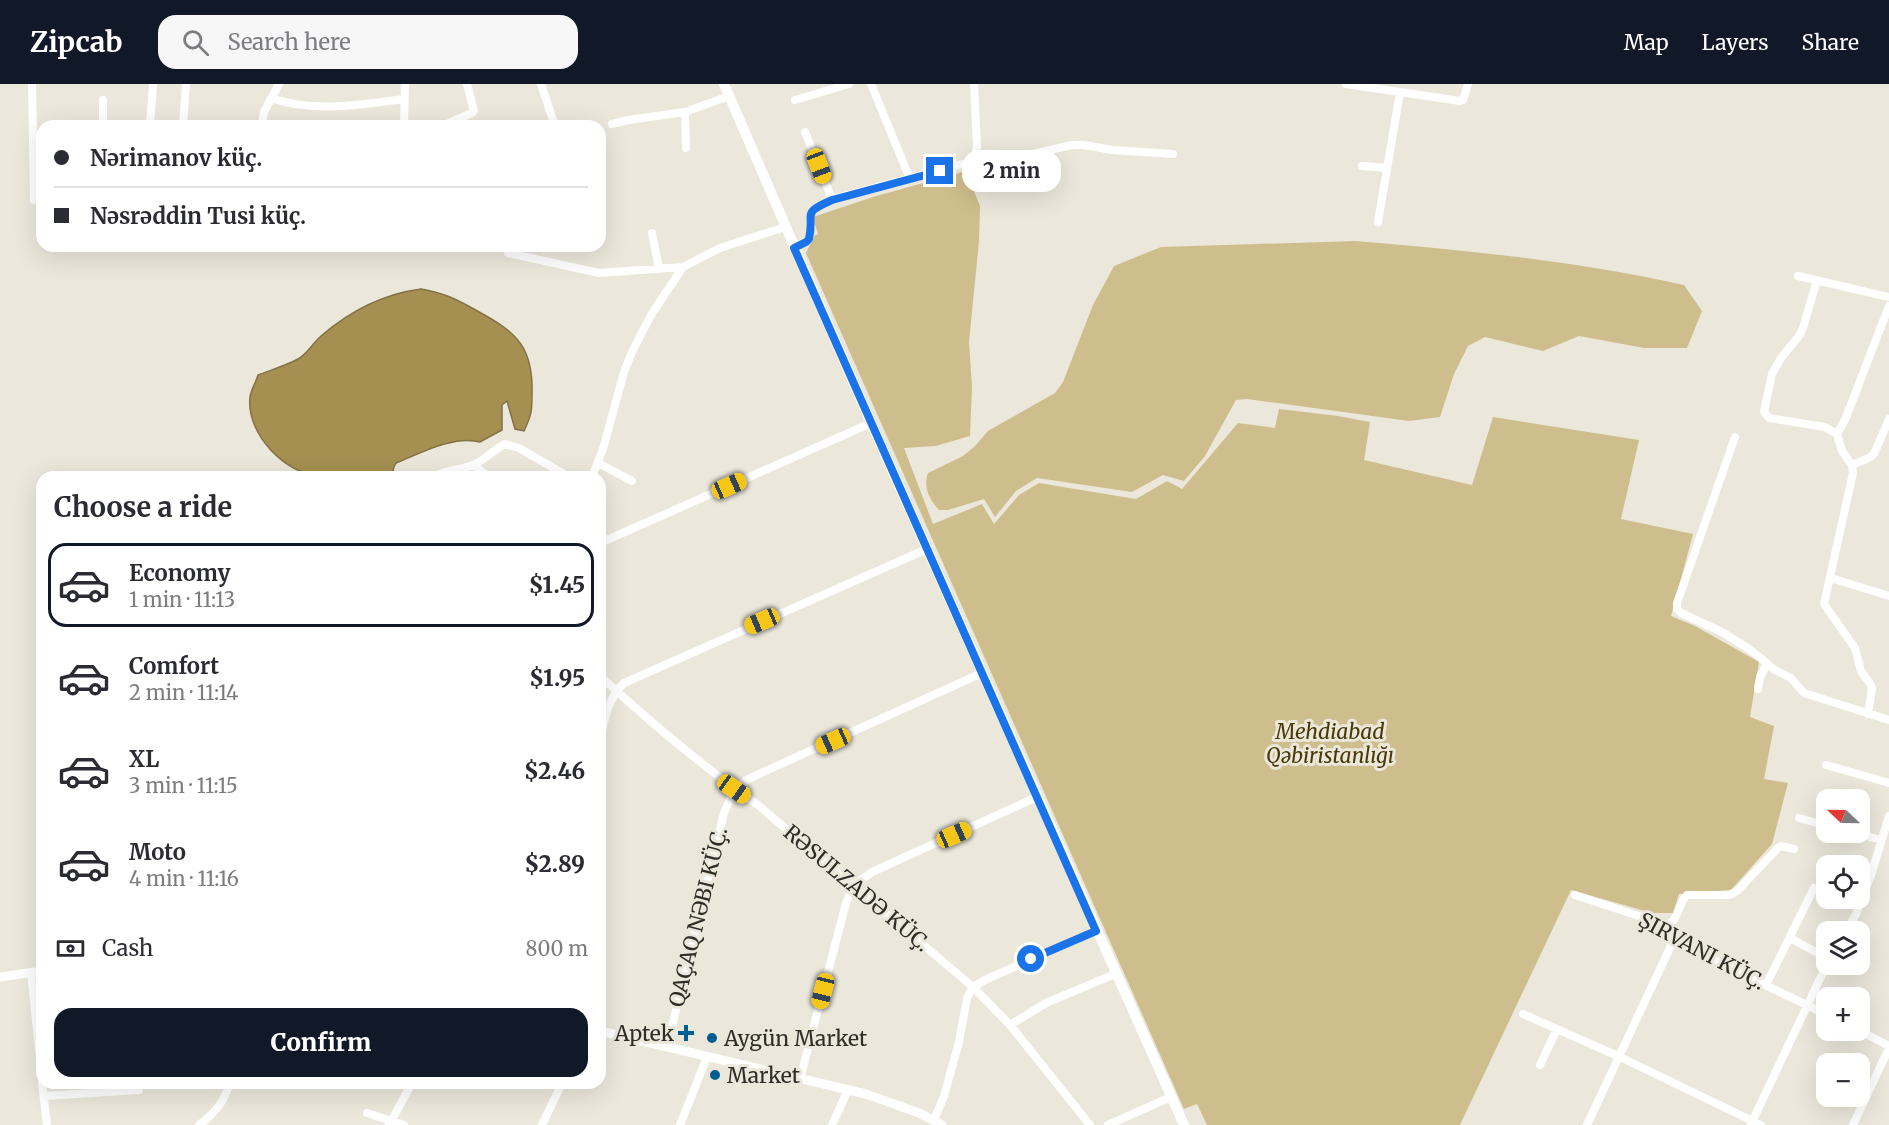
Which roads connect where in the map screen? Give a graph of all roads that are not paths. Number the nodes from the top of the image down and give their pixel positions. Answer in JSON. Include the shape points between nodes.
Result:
{"nodes":[{"id":1,"x":32,"y":84,"type":"edge"},
{"id":2,"x":153,"y":84,"type":"edge"},
{"id":3,"x":186,"y":84,"type":"edge"},
{"id":4,"x":279,"y":84,"type":"edge"},
{"id":5,"x":405,"y":84,"type":"edge"},
{"id":6,"x":467,"y":84,"type":"edge"},
{"id":7,"x":541,"y":84,"type":"edge"},
{"id":8,"x":724,"y":84,"type":"edge"},
{"id":9,"x":849,"y":84,"type":"edge"},
{"id":10,"x":871,"y":84,"type":"edge"},
{"id":11,"x":974,"y":84,"type":"edge"},
{"id":12,"x":1351,"y":84,"type":"edge"},
{"id":13,"x":1467,"y":84,"type":"edge"},
{"id":14,"x":1400,"y":92,"type":"junction"},
{"id":15,"x":729,"y":96,"type":"junction"},
{"id":16,"x":271,"y":98,"type":"junction"},
{"id":17,"x":404,"y":99,"type":"junction"},
{"id":18,"x":103,"y":100,"type":"dead end"},
{"id":19,"x":795,"y":100,"type":"dead end"},
{"id":20,"x":685,"y":112,"type":"junction"},
{"id":21,"x":103,"y":120,"type":"edge"},
{"id":22,"x":150,"y":120,"type":"edge"},
{"id":23,"x":183,"y":120,"type":"edge"},
{"id":24,"x":263,"y":120,"type":"edge"},
{"id":25,"x":404,"y":120,"type":"edge"},
{"id":26,"x":457,"y":120,"type":"edge"},
{"id":27,"x":553,"y":120,"type":"edge"},
{"id":28,"x":612,"y":124,"type":"dead end"},
{"id":29,"x":806,"y":132,"type":"dead end"},
{"id":30,"x":687,"y":148,"type":"dead end"},
{"id":31,"x":1173,"y":154,"type":"dead end"},
{"id":32,"x":974,"y":161,"type":"junction"},
{"id":33,"x":1362,"y":166,"type":"dead end"},
{"id":34,"x":1387,"y":168,"type":"junction"},
{"id":35,"x":910,"y":179,"type":"junction"},
{"id":36,"x":34,"y":200,"type":"dead end"},
{"id":37,"x":832,"y":200,"type":"junction"},
{"id":38,"x":1378,"y":222,"type":"dead end"},
{"id":39,"x":785,"y":227,"type":"junction"},
{"id":40,"x":652,"y":233,"type":"dead end"},
{"id":41,"x":794,"y":248,"type":"junction"},
{"id":42,"x":508,"y":253,"type":"dead end"},
{"id":43,"x":683,"y":267,"type":"junction"},
{"id":44,"x":659,"y":268,"type":"junction"},
{"id":45,"x":1798,"y":276,"type":"dead end"},
{"id":46,"x":1817,"y":280,"type":"junction"},
{"id":47,"x":1889,"y":297,"type":"edge"},
{"id":48,"x":1889,"y":306,"type":"edge"},
{"id":49,"x":1889,"y":419,"type":"edge"},
{"id":50,"x":871,"y":423,"type":"junction"},
{"id":51,"x":1837,"y":434,"type":"junction"},
{"id":52,"x":1886,"y":435,"type":"edge"},
{"id":53,"x":1735,"y":437,"type":"dead end"},
{"id":54,"x":598,"y":463,"type":"junction"},
{"id":55,"x":473,"y":465,"type":"junction"},
{"id":56,"x":1852,"y":465,"type":"junction"},
{"id":57,"x":454,"y":471,"type":"edge"},
{"id":58,"x":481,"y":471,"type":"edge"},
{"id":59,"x":558,"y":471,"type":"edge"},
{"id":60,"x":595,"y":471,"type":"edge"},
{"id":61,"x":632,"y":481,"type":"dead end"},
{"id":62,"x":606,"y":540,"type":"edge"},
{"id":63,"x":927,"y":549,"type":"junction"},
{"id":64,"x":1831,"y":578,"type":"junction"},
{"id":65,"x":1889,"y":596,"type":"edge"},
{"id":66,"x":1767,"y":664,"type":"junction"},
{"id":67,"x":982,"y":673,"type":"junction"},
{"id":68,"x":606,"y":682,"type":"edge"},
{"id":69,"x":1758,"y":689,"type":"dead end"},
{"id":70,"x":616,"y":691,"type":"junction"},
{"id":71,"x":1868,"y":714,"type":"junction"},
{"id":72,"x":606,"y":716,"type":"edge"},
{"id":73,"x":1889,"y":720,"type":"edge"},
{"id":74,"x":1826,"y":765,"type":"dead end"},
{"id":75,"x":1889,"y":783,"type":"edge"},
{"id":76,"x":734,"y":789,"type":"junction"},
{"id":77,"x":1037,"y":798,"type":"junction"},
{"id":78,"x":1889,"y":816,"type":"edge"},
{"id":79,"x":1799,"y":818,"type":"dead end"},
{"id":80,"x":1816,"y":823,"type":"edge"},
{"id":81,"x":1870,"y":837,"type":"edge"},
{"id":82,"x":1881,"y":840,"type":"junction"},
{"id":83,"x":1794,"y":849,"type":"dead end"},
{"id":84,"x":853,"y":886,"type":"junction"},
{"id":85,"x":1814,"y":888,"type":"dead end"},
{"id":86,"x":1575,"y":895,"type":"dead end"},
{"id":87,"x":1852,"y":921,"type":"edge"},
{"id":88,"x":1667,"y":929,"type":"junction"},
{"id":89,"x":1096,"y":931,"type":"junction"},
{"id":90,"x":1675,"y":937,"type":"junction"},
{"id":91,"x":1790,"y":938,"type":"junction"},
{"id":92,"x":1816,"y":952,"type":"edge"},
{"id":93,"x":32,"y":972,"type":"junction"},
{"id":94,"x":36,"y":972,"type":"edge"},
{"id":95,"x":1115,"y":974,"type":"junction"},
{"id":96,"x":1822,"y":975,"type":"edge"},
{"id":97,"x":0,"y":977,"type":"edge"},
{"id":98,"x":1767,"y":985,"type":"junction"},
{"id":99,"x":973,"y":987,"type":"junction"},
{"id":100,"x":1807,"y":1005,"type":"junction"},
{"id":101,"x":1816,"y":1010,"type":"edge"},
{"id":102,"x":1523,"y":1014,"type":"dead end"},
{"id":103,"x":36,"y":1016,"type":"edge"},
{"id":104,"x":1010,"y":1025,"type":"junction"},
{"id":105,"x":1557,"y":1029,"type":"junction"},
{"id":106,"x":606,"y":1032,"type":"edge"},
{"id":107,"x":1870,"y":1037,"type":"edge"},
{"id":108,"x":667,"y":1047,"type":"junction"},
{"id":109,"x":1889,"y":1047,"type":"edge"},
{"id":110,"x":706,"y":1057,"type":"junction"},
{"id":111,"x":1620,"y":1057,"type":"junction"},
{"id":112,"x":1540,"y":1065,"type":"dead end"},
{"id":113,"x":800,"y":1079,"type":"junction"},
{"id":114,"x":43,"y":1089,"type":"edge"},
{"id":115,"x":228,"y":1089,"type":"edge"},
{"id":116,"x":409,"y":1089,"type":"edge"},
{"id":117,"x":559,"y":1089,"type":"edge"},
{"id":118,"x":139,"y":1090,"type":"dead end"},
{"id":119,"x":848,"y":1090,"type":"junction"},
{"id":120,"x":44,"y":1096,"type":"junction"},
{"id":121,"x":1171,"y":1097,"type":"junction"},
{"id":122,"x":367,"y":1113,"type":"dead end"},
{"id":123,"x":938,"y":1122,"type":"edge"},
{"id":124,"x":390,"y":1123,"type":"edge"},
{"id":125,"x":1755,"y":1124,"type":"edge"},
{"id":126,"x":47,"y":1125,"type":"edge"},
{"id":127,"x":199,"y":1125,"type":"edge"},
{"id":128,"x":404,"y":1125,"type":"edge"},
{"id":129,"x":542,"y":1125,"type":"edge"},
{"id":130,"x":680,"y":1125,"type":"edge"},
{"id":131,"x":832,"y":1125,"type":"edge"},
{"id":132,"x":1090,"y":1125,"type":"edge"},
{"id":133,"x":1108,"y":1125,"type":"edge"},
{"id":134,"x":1184,"y":1125,"type":"edge"},
{"id":135,"x":1587,"y":1125,"type":"edge"},
{"id":136,"x":1853,"y":1125,"type":"edge"}],
"edges":[{"from":1,"to":36,"type":"street"},
{"from":2,"to":22,"type":"street"},
{"from":3,"to":23,"type":"street"},
{"from":4,"to":16,"type":"street"},
{"from":5,"to":17,"type":"street"},
{"from":6,"to":26,"type":"street","via":[[474,111]]},
{"from":7,"to":27,"type":"street"},
{"from":8,"to":15,"type":"main road"},
{"from":9,"to":19,"type":"street"},
{"from":10,"to":35,"type":"street"},
{"from":11,"to":32,"type":"street"},
{"from":12,"to":14,"type":"street"},
{"from":13,"to":14,"type":"street","via":[[1460,101]]},
{"from":14,"to":34,"type":"street"},
{"from":15,"to":20,"type":"street"},
{"from":15,"to":39,"type":"main road"},
{"from":16,"to":17,"type":"street","via":[[316,107]]},
{"from":16,"to":24,"type":"street"},
{"from":17,"to":25,"type":"street"},
{"from":18,"to":21,"type":"street"},
{"from":20,"to":28,"type":"street"},
{"from":20,"to":30,"type":"street"},
{"from":29,"to":37,"type":"street"},
{"from":31,"to":32,"type":"street","via":[[1084,145]]},
{"from":32,"to":35,"type":"street"},
{"from":33,"to":34,"type":"street"},
{"from":34,"to":38,"type":"street"},
{"from":35,"to":37,"type":"street"},
{"from":37,"to":41,"type":"street","via":[[812,210],[809,239]]},
{"from":39,"to":41,"type":"main road"},
{"from":39,"to":43,"type":"street","via":[[720,248]]},
{"from":40,"to":44,"type":"street"},
{"from":41,"to":50,"type":"main road"},
{"from":42,"to":44,"type":"street","via":[[599,273]]},
{"from":43,"to":44,"type":"street"},
{"from":43,"to":54,"type":"street","via":[[632,352]]},
{"from":45,"to":46,"type":"street"},
{"from":46,"to":47,"type":"street"},
{"from":46,"to":51,"type":"street","via":[[1799,336],[1772,374],[1764,412],[1769,418],[1825,427]]},
{"from":48,"to":51,"type":"street"},
{"from":49,"to":52,"type":"street"},
{"from":50,"to":62,"type":"street"},
{"from":50,"to":63,"type":"main road"},
{"from":51,"to":56,"type":"street"},
{"from":52,"to":56,"type":"street","via":[[1874,454]]},
{"from":53,"to":66,"type":"street","via":[[1677,609],[1722,632]]},
{"from":54,"to":60,"type":"street"},
{"from":54,"to":61,"type":"street"},
{"from":55,"to":57,"type":"street"},
{"from":55,"to":58,"type":"street"},
{"from":55,"to":59,"type":"street","via":[[494,449],[511,444]]},
{"from":56,"to":64,"type":"street"},
{"from":63,"to":67,"type":"main road"},
{"from":63,"to":70,"type":"street","via":[[638,676]]},
{"from":64,"to":65,"type":"street"},
{"from":64,"to":71,"type":"street","via":[[1824,604],[1855,648],[1861,671],[1871,685]]},
{"from":66,"to":69,"type":"street"},
{"from":66,"to":71,"type":"street","via":[[1791,678],[1804,693]]},
{"from":67,"to":76,"type":"street","via":[[748,779]]},
{"from":67,"to":77,"type":"main road"},
{"from":68,"to":70,"type":"street","name":"RƏSULZADƏ KÜÇ."},
{"from":70,"to":72,"type":"street"},
{"from":70,"to":76,"type":"street","name":"RƏSULZADƏ KÜÇ."},
{"from":71,"to":73,"type":"street"},
{"from":74,"to":75,"type":"street"},
{"from":76,"to":84,"type":"street","name":"RƏSULZADƏ KÜÇ."},
{"from":76,"to":108,"type":"street","name":"QAÇAQ NƏBI KÜÇ.","via":[[724,813]]},
{"from":77,"to":84,"type":"street","via":[[872,872]]},
{"from":77,"to":89,"type":"main road"},
{"from":78,"to":82,"type":"street"},
{"from":79,"to":80,"type":"street"},
{"from":81,"to":82,"type":"street"},
{"from":82,"to":87,"type":"street"},
{"from":83,"to":88,"type":"street","via":[[1778,848],[1730,895],[1683,898]]},
{"from":84,"to":99,"type":"street","name":"RƏSULZADƏ KÜÇ."},
{"from":84,"to":113,"type":"street"},
{"from":85,"to":91,"type":"street"},
{"from":86,"to":88,"type":"street","name":"ŞIRVANI KÜÇ.","via":[[1657,922]]},
{"from":88,"to":90,"type":"street","name":"ŞIRVANI KÜÇ."},
{"from":89,"to":95,"type":"main road"},
{"from":89,"to":99,"type":"street"},
{"from":90,"to":98,"type":"street","name":"ŞIRVANI KÜÇ."},
{"from":90,"to":111,"type":"street"},
{"from":91,"to":92,"type":"street"},
{"from":91,"to":98,"type":"street"},
{"from":93,"to":94,"type":"street"},
{"from":93,"to":97,"type":"street"},
{"from":93,"to":103,"type":"street"},
{"from":95,"to":104,"type":"street","via":[[1046,1003]]},
{"from":95,"to":121,"type":"main road"},
{"from":96,"to":100,"type":"street"},
{"from":98,"to":100,"type":"street","name":"ŞIRVANI KÜÇ."},
{"from":99,"to":104,"type":"street","name":"RƏSULZADƏ KÜÇ."},
{"from":99,"to":123,"type":"street","via":[[967,998],[960,1042]]},
{"from":100,"to":101,"type":"street","name":"ŞIRVANI KÜÇ."},
{"from":100,"to":125,"type":"street"},
{"from":102,"to":105,"type":"street"},
{"from":104,"to":132,"type":"street","name":"RƏSULZADƏ KÜÇ."},
{"from":105,"to":111,"type":"street"},
{"from":105,"to":112,"type":"street"},
{"from":106,"to":108,"type":"street"},
{"from":107,"to":109,"type":"street"},
{"from":108,"to":110,"type":"street"},
{"from":109,"to":136,"type":"street"},
{"from":110,"to":113,"type":"street"},
{"from":110,"to":130,"type":"street"},
{"from":111,"to":125,"type":"street"},
{"from":111,"to":135,"type":"street"},
{"from":113,"to":119,"type":"street"},
{"from":114,"to":120,"type":"street"},
{"from":115,"to":127,"type":"street","via":[[218,1109]]},
{"from":116,"to":124,"type":"street"},
{"from":117,"to":129,"type":"street"},
{"from":118,"to":120,"type":"street"},
{"from":119,"to":123,"type":"street"},
{"from":119,"to":131,"type":"street"},
{"from":120,"to":126,"type":"street"},
{"from":121,"to":133,"type":"street"},
{"from":121,"to":134,"type":"main road"},
{"from":122,"to":124,"type":"street"},
{"from":124,"to":128,"type":"street"}]}
